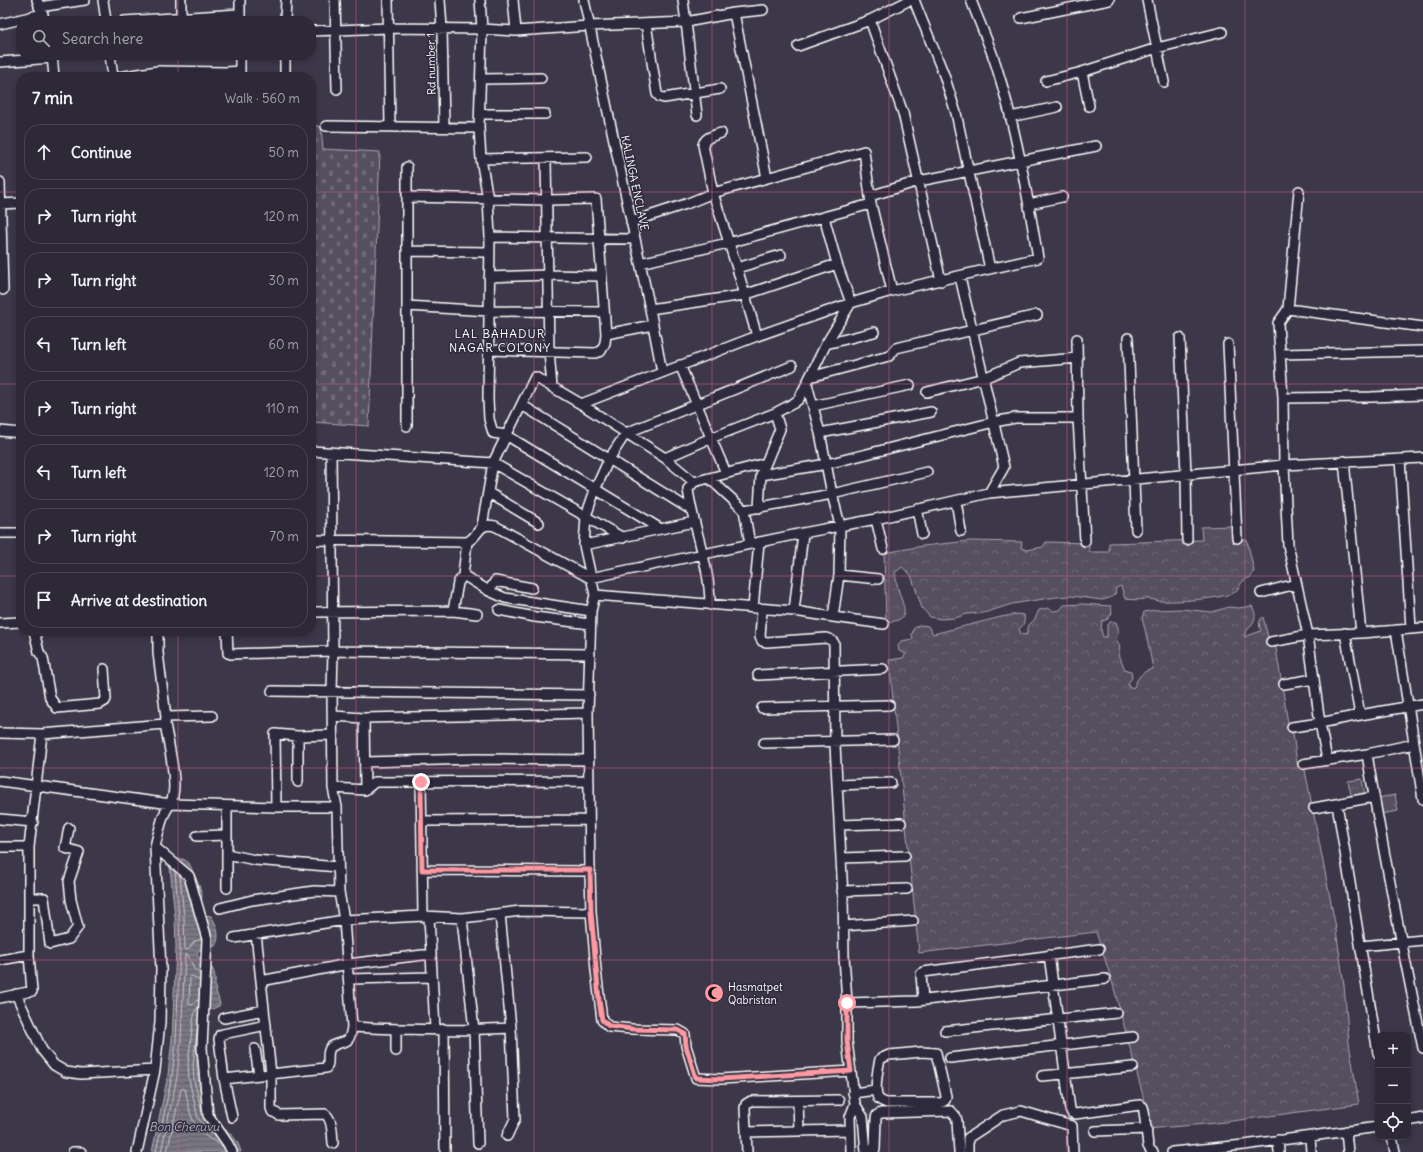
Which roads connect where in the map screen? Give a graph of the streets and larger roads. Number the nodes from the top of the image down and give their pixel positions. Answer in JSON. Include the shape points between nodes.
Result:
{"nodes":[{"id":1,"x":85,"y":0,"type":"edge"},
{"id":2,"x":103,"y":0,"type":"edge"},
{"id":3,"x":181,"y":0,"type":"edge"},
{"id":4,"x":240,"y":0,"type":"edge"},
{"id":5,"x":286,"y":0,"type":"edge"},
{"id":6,"x":336,"y":0,"type":"edge"},
{"id":7,"x":388,"y":0,"type":"edge"},
{"id":8,"x":440,"y":0,"type":"edge"},
{"id":9,"x":480,"y":0,"type":"edge"},
{"id":10,"x":513,"y":0,"type":"edge"},
{"id":11,"x":584,"y":0,"type":"edge"},
{"id":12,"x":683,"y":0,"type":"edge"},
{"id":13,"x":910,"y":0,"type":"edge"},
{"id":14,"x":914,"y":0,"type":"edge"},
{"id":15,"x":971,"y":0,"type":"edge"},
{"id":16,"x":1109,"y":0,"type":"edge"},
{"id":17,"x":1147,"y":0,"type":"edge"},
{"id":18,"x":763,"y":10,"type":"dead end"},
{"id":19,"x":41,"y":11,"type":"edge"},
{"id":20,"x":734,"y":13,"type":"junction"},
{"id":21,"x":25,"y":16,"type":"edge"},
{"id":22,"x":105,"y":16,"type":"edge"},
{"id":23,"x":181,"y":16,"type":"edge"},
{"id":24,"x":240,"y":16,"type":"edge"},
{"id":25,"x":285,"y":16,"type":"edge"},
{"id":26,"x":1021,"y":18,"type":"dead end"},
{"id":27,"x":16,"y":19,"type":"edge"},
{"id":28,"x":870,"y":20,"type":"junction"},
{"id":29,"x":686,"y":22,"type":"junction"},
{"id":30,"x":0,"y":24,"type":"edge"},
{"id":31,"x":646,"y":24,"type":"junction"},
{"id":32,"x":589,"y":26,"type":"junction"},
{"id":33,"x":389,"y":28,"type":"junction"},
{"id":34,"x":442,"y":28,"type":"junction"},
{"id":35,"x":482,"y":29,"type":"junction"},
{"id":36,"x":337,"y":30,"type":"junction"},
{"id":37,"x":316,"y":31,"type":"edge"},
{"id":38,"x":516,"y":31,"type":"junction"},
{"id":39,"x":1222,"y":32,"type":"dead end"},
{"id":40,"x":798,"y":46,"type":"dead end"},
{"id":41,"x":1157,"y":48,"type":"junction"},
{"id":42,"x":21,"y":60,"type":"edge"},
{"id":43,"x":52,"y":60,"type":"edge"},
{"id":44,"x":111,"y":60,"type":"edge"},
{"id":45,"x":240,"y":60,"type":"edge"},
{"id":46,"x":285,"y":60,"type":"edge"},
{"id":47,"x":0,"y":62,"type":"edge"},
{"id":48,"x":54,"y":72,"type":"edge"},
{"id":49,"x":112,"y":72,"type":"edge"},
{"id":50,"x":151,"y":72,"type":"edge"},
{"id":51,"x":226,"y":72,"type":"edge"},
{"id":52,"x":226,"y":72,"type":"edge"},
{"id":53,"x":285,"y":72,"type":"edge"},
{"id":54,"x":1082,"y":72,"type":"junction"},
{"id":55,"x":541,"y":78,"type":"dead end"},
{"id":56,"x":480,"y":79,"type":"junction"},
{"id":57,"x":1046,"y":81,"type":"dead end"},
{"id":58,"x":1164,"y":82,"type":"dead end"},
{"id":59,"x":337,"y":89,"type":"dead end"},
{"id":60,"x":720,"y":89,"type":"dead end"},
{"id":61,"x":695,"y":93,"type":"junction"},
{"id":62,"x":1089,"y":106,"type":"dead end"},
{"id":63,"x":1057,"y":107,"type":"dead end"},
{"id":64,"x":480,"y":114,"type":"junction"},
{"id":65,"x":544,"y":114,"type":"dead end"},
{"id":66,"x":697,"y":115,"type":"dead end"},
{"id":67,"x":1010,"y":117,"type":"junction"},
{"id":68,"x":326,"y":126,"type":"dead end"},
{"id":69,"x":390,"y":127,"type":"junction"},
{"id":70,"x":444,"y":127,"type":"junction"},
{"id":71,"x":479,"y":128,"type":"junction"},
{"id":72,"x":721,"y":133,"type":"dead end"},
{"id":73,"x":1096,"y":146,"type":"dead end"},
{"id":74,"x":587,"y":157,"type":"dead end"},
{"id":75,"x":482,"y":159,"type":"junction"},
{"id":76,"x":546,"y":159,"type":"junction"},
{"id":77,"x":1021,"y":161,"type":"junction"},
{"id":78,"x":407,"y":167,"type":"dead end"},
{"id":79,"x":968,"y":171,"type":"junction"},
{"id":80,"x":767,"y":178,"type":"junction"},
{"id":81,"x":919,"y":180,"type":"junction"},
{"id":82,"x":0,"y":182,"type":"edge"},
{"id":83,"x":1298,"y":191,"type":"dead end"},
{"id":84,"x":713,"y":193,"type":"junction"},
{"id":85,"x":407,"y":197,"type":"junction"},
{"id":86,"x":1062,"y":197,"type":"dead end"},
{"id":87,"x":488,"y":199,"type":"junction"},
{"id":88,"x":547,"y":200,"type":"junction"},
{"id":89,"x":871,"y":200,"type":"junction"},
{"id":90,"x":16,"y":203,"type":"edge"},
{"id":91,"x":1,"y":204,"type":"edge"},
{"id":92,"x":1029,"y":204,"type":"junction"},
{"id":93,"x":824,"y":217,"type":"junction"},
{"id":94,"x":631,"y":222,"type":"junction"},
{"id":95,"x":490,"y":237,"type":"junction"},
{"id":96,"x":548,"y":239,"type":"junction"},
{"id":97,"x":598,"y":239,"type":"junction"},
{"id":98,"x":635,"y":239,"type":"junction"},
{"id":99,"x":728,"y":243,"type":"junction"},
{"id":100,"x":407,"y":251,"type":"junction"},
{"id":101,"x":490,"y":252,"type":"junction"},
{"id":102,"x":781,"y":255,"type":"dead end"},
{"id":103,"x":640,"y":263,"type":"junction"},
{"id":104,"x":837,"y":264,"type":"junction"},
{"id":105,"x":737,"y":268,"type":"junction"},
{"id":106,"x":990,"y":269,"type":"junction"},
{"id":107,"x":548,"y":275,"type":"junction"},
{"id":108,"x":601,"y":276,"type":"junction"},
{"id":109,"x":489,"y":277,"type":"junction"},
{"id":110,"x":960,"y":277,"type":"junction"},
{"id":111,"x":941,"y":280,"type":"junction"},
{"id":112,"x":2,"y":290,"type":"dead end"},
{"id":113,"x":892,"y":291,"type":"junction"},
{"id":114,"x":744,"y":295,"type":"junction"},
{"id":115,"x":851,"y":303,"type":"junction"},
{"id":116,"x":407,"y":306,"type":"junction"},
{"id":117,"x":650,"y":309,"type":"junction"},
{"id":118,"x":1288,"y":309,"type":"junction"},
{"id":119,"x":488,"y":311,"type":"junction"},
{"id":120,"x":549,"y":311,"type":"junction"},
{"id":121,"x":604,"y":312,"type":"junction"},
{"id":122,"x":1037,"y":315,"type":"dead end"},
{"id":123,"x":653,"y":325,"type":"junction"},
{"id":124,"x":1423,"y":327,"type":"edge"},
{"id":125,"x":972,"y":330,"type":"junction"},
{"id":126,"x":874,"y":332,"type":"dead end"},
{"id":127,"x":606,"y":334,"type":"junction"},
{"id":128,"x":757,"y":336,"type":"junction"},
{"id":129,"x":1128,"y":338,"type":"dead end"},
{"id":130,"x":1180,"y":338,"type":"dead end"},
{"id":131,"x":1077,"y":339,"type":"dead end"},
{"id":132,"x":826,"y":344,"type":"junction"},
{"id":133,"x":1228,"y":344,"type":"dead end"},
{"id":134,"x":488,"y":350,"type":"junction"},
{"id":135,"x":549,"y":351,"type":"junction"},
{"id":136,"x":1423,"y":351,"type":"edge"},
{"id":137,"x":1280,"y":354,"type":"junction"},
{"id":138,"x":1078,"y":358,"type":"junction"},
{"id":139,"x":680,"y":365,"type":"junction"},
{"id":140,"x":792,"y":366,"type":"dead end"},
{"id":141,"x":662,"y":372,"type":"junction"},
{"id":142,"x":984,"y":378,"type":"junction"},
{"id":143,"x":808,"y":381,"type":"junction"},
{"id":144,"x":910,"y":384,"type":"dead end"},
{"id":145,"x":552,"y":387,"type":"junction"},
{"id":146,"x":927,"y":392,"type":"dead end"},
{"id":147,"x":1423,"y":395,"type":"edge"},
{"id":148,"x":1283,"y":398,"type":"junction"},
{"id":149,"x":697,"y":403,"type":"junction"},
{"id":150,"x":581,"y":404,"type":"junction"},
{"id":151,"x":522,"y":405,"type":"junction"},
{"id":152,"x":814,"y":406,"type":"junction"},
{"id":153,"x":931,"y":412,"type":"dead end"},
{"id":154,"x":774,"y":413,"type":"junction"},
{"id":155,"x":1078,"y":418,"type":"junction"},
{"id":156,"x":994,"y":422,"type":"junction"},
{"id":157,"x":407,"y":426,"type":"dead end"},
{"id":158,"x":16,"y":432,"type":"edge"},
{"id":159,"x":626,"y":433,"type":"junction"},
{"id":160,"x":820,"y":433,"type":"junction"},
{"id":161,"x":0,"y":434,"type":"edge"},
{"id":162,"x":506,"y":435,"type":"junction"},
{"id":163,"x":711,"y":438,"type":"junction"},
{"id":164,"x":316,"y":451,"type":"edge"},
{"id":165,"x":331,"y":452,"type":"junction"},
{"id":166,"x":665,"y":458,"type":"junction"},
{"id":167,"x":1423,"y":458,"type":"edge"},
{"id":168,"x":609,"y":459,"type":"junction"},
{"id":169,"x":1400,"y":459,"type":"junction"},
{"id":170,"x":1344,"y":461,"type":"junction"},
{"id":171,"x":493,"y":463,"type":"junction"},
{"id":172,"x":766,"y":463,"type":"junction"},
{"id":173,"x":827,"y":464,"type":"junction"},
{"id":174,"x":1284,"y":465,"type":"junction"},
{"id":175,"x":1234,"y":469,"type":"junction"},
{"id":176,"x":927,"y":472,"type":"dead end"},
{"id":177,"x":726,"y":473,"type":"junction"},
{"id":178,"x":1186,"y":474,"type":"junction"},
{"id":179,"x":761,"y":476,"type":"junction"},
{"id":180,"x":709,"y":478,"type":"junction"},
{"id":181,"x":1134,"y":480,"type":"junction"},
{"id":182,"x":694,"y":482,"type":"junction"},
{"id":183,"x":1081,"y":484,"type":"junction"},
{"id":184,"x":595,"y":490,"type":"junction"},
{"id":185,"x":489,"y":493,"type":"junction"},
{"id":186,"x":989,"y":493,"type":"junction"},
{"id":187,"x":832,"y":494,"type":"junction"},
{"id":188,"x":956,"y":501,"type":"junction"},
{"id":189,"x":759,"y":508,"type":"junction"},
{"id":190,"x":917,"y":509,"type":"junction"},
{"id":191,"x":691,"y":510,"type":"junction"},
{"id":192,"x":744,"y":510,"type":"junction"},
{"id":193,"x":586,"y":516,"type":"junction"},
{"id":194,"x":876,"y":519,"type":"junction"},
{"id":195,"x":539,"y":522,"type":"dead end"},
{"id":196,"x":694,"y":522,"type":"junction"},
{"id":197,"x":840,"y":525,"type":"junction"},
{"id":198,"x":482,"y":526,"type":"junction"},
{"id":199,"x":661,"y":529,"type":"junction"},
{"id":200,"x":1136,"y":530,"type":"dead end"},
{"id":201,"x":962,"y":531,"type":"dead end"},
{"id":202,"x":0,"y":533,"type":"edge"},
{"id":203,"x":16,"y":533,"type":"edge"},
{"id":204,"x":803,"y":533,"type":"junction"},
{"id":205,"x":922,"y":534,"type":"dead end"},
{"id":206,"x":623,"y":538,"type":"junction"},
{"id":207,"x":1237,"y":538,"type":"dead end"},
{"id":208,"x":316,"y":540,"type":"edge"},
{"id":209,"x":1187,"y":540,"type":"dead end"},
{"id":210,"x":331,"y":541,"type":"junction"},
{"id":211,"x":1085,"y":541,"type":"dead end"},
{"id":212,"x":467,"y":542,"type":"junction"},
{"id":213,"x":754,"y":543,"type":"junction"},
{"id":214,"x":584,"y":546,"type":"junction"},
{"id":215,"x":883,"y":549,"type":"dead end"},
{"id":216,"x":703,"y":555,"type":"junction"},
{"id":217,"x":463,"y":575,"type":"junction"},
{"id":218,"x":839,"y":575,"type":"junction"},
{"id":219,"x":590,"y":578,"type":"junction"},
{"id":220,"x":878,"y":579,"type":"dead end"},
{"id":221,"x":1296,"y":584,"type":"junction"},
{"id":222,"x":532,"y":588,"type":"dead end"},
{"id":223,"x":489,"y":591,"type":"junction"},
{"id":224,"x":1261,"y":593,"type":"dead end"},
{"id":225,"x":595,"y":596,"type":"junction"},
{"id":226,"x":710,"y":604,"type":"junction"},
{"id":227,"x":757,"y":608,"type":"junction"},
{"id":228,"x":499,"y":610,"type":"dead end"},
{"id":229,"x":453,"y":611,"type":"junction"},
{"id":230,"x":590,"y":611,"type":"junction"},
{"id":231,"x":794,"y":611,"type":"junction"},
{"id":232,"x":316,"y":612,"type":"edge"},
{"id":233,"x":333,"y":612,"type":"junction"},
{"id":234,"x":477,"y":614,"type":"dead end"},
{"id":235,"x":834,"y":617,"type":"junction"},
{"id":236,"x":16,"y":622,"type":"edge"},
{"id":237,"x":0,"y":623,"type":"edge"},
{"id":238,"x":590,"y":624,"type":"junction"},
{"id":239,"x":884,"y":624,"type":"dead end"},
{"id":240,"x":1411,"y":628,"type":"junction"},
{"id":241,"x":1423,"y":628,"type":"edge"},
{"id":242,"x":1396,"y":630,"type":"junction"},
{"id":243,"x":1345,"y":633,"type":"junction"},
{"id":244,"x":1361,"y":633,"type":"junction"},
{"id":245,"x":1308,"y":635,"type":"junction"},
{"id":246,"x":35,"y":636,"type":"edge"},
{"id":247,"x":158,"y":636,"type":"edge"},
{"id":248,"x":227,"y":636,"type":"edge"},
{"id":249,"x":1271,"y":642,"type":"dead end"},
{"id":250,"x":333,"y":651,"type":"junction"},
{"id":251,"x":590,"y":654,"type":"junction"},
{"id":252,"x":104,"y":669,"type":"dead end"},
{"id":253,"x":883,"y":669,"type":"dead end"},
{"id":254,"x":834,"y":672,"type":"junction"},
{"id":255,"x":758,"y":675,"type":"dead end"},
{"id":256,"x":1314,"y":679,"type":"junction"},
{"id":257,"x":1284,"y":684,"type":"dead end"},
{"id":258,"x":272,"y":691,"type":"dead end"},
{"id":259,"x":332,"y":691,"type":"junction"},
{"id":260,"x":589,"y":695,"type":"junction"},
{"id":261,"x":1423,"y":704,"type":"edge"},
{"id":262,"x":889,"y":705,"type":"dead end"},
{"id":263,"x":835,"y":706,"type":"junction"},
{"id":264,"x":1408,"y":707,"type":"junction"},
{"id":265,"x":762,"y":708,"type":"dead end"},
{"id":266,"x":588,"y":713,"type":"junction"},
{"id":267,"x":1360,"y":714,"type":"junction"},
{"id":268,"x":212,"y":716,"type":"dead end"},
{"id":269,"x":333,"y":716,"type":"junction"},
{"id":270,"x":364,"y":718,"type":"junction"},
{"id":271,"x":165,"y":721,"type":"junction"},
{"id":272,"x":1320,"y":723,"type":"junction"},
{"id":273,"x":1292,"y":727,"type":"dead end"},
{"id":274,"x":0,"y":733,"type":"edge"},
{"id":275,"x":42,"y":734,"type":"junction"},
{"id":276,"x":332,"y":735,"type":"junction"},
{"id":277,"x":298,"y":736,"type":"junction"},
{"id":278,"x":893,"y":740,"type":"dead end"},
{"id":279,"x":835,"y":741,"type":"junction"},
{"id":280,"x":764,"y":743,"type":"dead end"},
{"id":281,"x":1414,"y":744,"type":"junction"},
{"id":282,"x":1367,"y":754,"type":"junction"},
{"id":283,"x":589,"y":760,"type":"junction"},
{"id":284,"x":1327,"y":760,"type":"junction"},
{"id":285,"x":365,"y":762,"type":"junction"},
{"id":286,"x":1302,"y":764,"type":"dead end"},
{"id":287,"x":0,"y":781,"type":"edge"},
{"id":288,"x":589,"y":781,"type":"junction"},
{"id":289,"x":298,"y":782,"type":"dead end"},
{"id":290,"x":421,"y":782,"type":"junction"},
{"id":291,"x":890,"y":783,"type":"dead end"},
{"id":292,"x":837,"y":785,"type":"junction"},
{"id":293,"x":35,"y":786,"type":"junction"},
{"id":294,"x":333,"y":788,"type":"junction"},
{"id":295,"x":365,"y":790,"type":"junction"},
{"id":296,"x":1374,"y":797,"type":"junction"},
{"id":297,"x":1423,"y":799,"type":"edge"},
{"id":298,"x":171,"y":804,"type":"junction"},
{"id":299,"x":1337,"y":804,"type":"junction"},
{"id":300,"x":228,"y":806,"type":"junction"},
{"id":301,"x":337,"y":806,"type":"junction"},
{"id":302,"x":276,"y":807,"type":"junction"},
{"id":303,"x":1314,"y":808,"type":"dead end"},
{"id":304,"x":0,"y":819,"type":"edge"},
{"id":305,"x":588,"y":820,"type":"junction"},
{"id":306,"x":422,"y":821,"type":"junction"},
{"id":307,"x":33,"y":822,"type":"junction"},
{"id":308,"x":901,"y":823,"type":"dead end"},
{"id":309,"x":839,"y":825,"type":"junction"},
{"id":310,"x":69,"y":828,"type":"dead end"},
{"id":311,"x":227,"y":835,"type":"junction"},
{"id":312,"x":197,"y":836,"type":"dead end"},
{"id":313,"x":0,"y":847,"type":"edge"},
{"id":314,"x":29,"y":847,"type":"junction"},
{"id":315,"x":155,"y":847,"type":"junction"},
{"id":316,"x":227,"y":854,"type":"junction"},
{"id":317,"x":905,"y":856,"type":"dead end"},
{"id":318,"x":840,"y":858,"type":"junction"},
{"id":319,"x":338,"y":867,"type":"junction"},
{"id":320,"x":422,"y":870,"type":"junction"},
{"id":321,"x":590,"y":870,"type":"junction"},
{"id":322,"x":227,"y":888,"type":"dead end"},
{"id":323,"x":907,"y":889,"type":"dead end"},
{"id":324,"x":842,"y":891,"type":"junction"},
{"id":325,"x":338,"y":892,"type":"junction"},
{"id":326,"x":29,"y":898,"type":"junction"},
{"id":327,"x":220,"y":908,"type":"dead end"},
{"id":328,"x":591,"y":912,"type":"junction"},
{"id":329,"x":500,"y":914,"type":"junction"},
{"id":330,"x":426,"y":917,"type":"junction"},
{"id":331,"x":462,"y":918,"type":"junction"},
{"id":332,"x":344,"y":920,"type":"junction"},
{"id":333,"x":913,"y":921,"type":"dead end"},
{"id":334,"x":843,"y":926,"type":"junction"},
{"id":335,"x":256,"y":934,"type":"junction"},
{"id":336,"x":234,"y":938,"type":"dead end"},
{"id":337,"x":1423,"y":940,"type":"edge"},
{"id":338,"x":1401,"y":942,"type":"junction"},
{"id":339,"x":1361,"y":946,"type":"junction"},
{"id":340,"x":1099,"y":949,"type":"dead end"},
{"id":341,"x":431,"y":954,"type":"junction"},
{"id":342,"x":29,"y":955,"type":"junction"},
{"id":343,"x":1049,"y":956,"type":"junction"},
{"id":344,"x":0,"y":960,"type":"edge"},
{"id":345,"x":348,"y":964,"type":"junction"},
{"id":346,"x":432,"y":977,"type":"junction"},
{"id":347,"x":349,"y":979,"type":"junction"},
{"id":348,"x":1105,"y":979,"type":"dead end"},
{"id":349,"x":261,"y":982,"type":"junction"},
{"id":350,"x":1053,"y":984,"type":"junction"},
{"id":351,"x":16,"y":994,"type":"junction"},
{"id":352,"x":0,"y":998,"type":"edge"},
{"id":353,"x":922,"y":1000,"type":"junction"},
{"id":354,"x":847,"y":1003,"type":"junction"},
{"id":355,"x":264,"y":1010,"type":"junction"},
{"id":356,"x":1117,"y":1013,"type":"dead end"},
{"id":357,"x":224,"y":1018,"type":"dead end"},
{"id":358,"x":1058,"y":1019,"type":"junction"},
{"id":359,"x":266,"y":1025,"type":"junction"},
{"id":360,"x":352,"y":1027,"type":"junction"},
{"id":361,"x":511,"y":1028,"type":"junction"},
{"id":362,"x":396,"y":1029,"type":"junction"},
{"id":363,"x":439,"y":1029,"type":"junction"},
{"id":364,"x":474,"y":1030,"type":"junction"},
{"id":365,"x":945,"y":1031,"type":"dead end"},
{"id":366,"x":1375,"y":1034,"type":"edge"},
{"id":367,"x":1133,"y":1037,"type":"dead end"},
{"id":368,"x":1062,"y":1045,"type":"junction"},
{"id":369,"x":1423,"y":1048,"type":"edge"},
{"id":370,"x":255,"y":1049,"type":"dead end"},
{"id":371,"x":396,"y":1051,"type":"dead end"},
{"id":372,"x":950,"y":1058,"type":"dead end"},
{"id":373,"x":1133,"y":1067,"type":"dead end"},
{"id":374,"x":155,"y":1070,"type":"junction"},
{"id":375,"x":851,"y":1071,"type":"junction"},
{"id":376,"x":271,"y":1074,"type":"junction"},
{"id":377,"x":1066,"y":1074,"type":"junction"},
{"id":378,"x":259,"y":1075,"type":"junction"},
{"id":379,"x":1042,"y":1076,"type":"dead end"},
{"id":380,"x":224,"y":1079,"type":"junction"},
{"id":381,"x":876,"y":1090,"type":"junction"},
{"id":382,"x":853,"y":1093,"type":"junction"},
{"id":383,"x":839,"y":1100,"type":"dead end"},
{"id":384,"x":798,"y":1101,"type":"junction"},
{"id":385,"x":855,"y":1104,"type":"junction"},
{"id":386,"x":232,"y":1117,"type":"dead end"},
{"id":387,"x":1423,"y":1118,"type":"edge"},
{"id":388,"x":1411,"y":1120,"type":"edge"},
{"id":389,"x":1375,"y":1126,"type":"edge"},
{"id":390,"x":1147,"y":1129,"type":"junction"},
{"id":391,"x":850,"y":1130,"type":"junction"},
{"id":392,"x":799,"y":1131,"type":"junction"},
{"id":393,"x":1095,"y":1131,"type":"dead end"},
{"id":394,"x":1346,"y":1131,"type":"junction"},
{"id":395,"x":746,"y":1132,"type":"junction"},
{"id":396,"x":507,"y":1136,"type":"dead end"},
{"id":397,"x":1310,"y":1137,"type":"junction"},
{"id":398,"x":1278,"y":1140,"type":"junction"},
{"id":399,"x":1393,"y":1140,"type":"edge"},
{"id":400,"x":333,"y":1143,"type":"dead end"},
{"id":401,"x":478,"y":1143,"type":"dead end"},
{"id":402,"x":1244,"y":1148,"type":"edge"},
{"id":403,"x":866,"y":1151,"type":"edge"},
{"id":404,"x":73,"y":1152,"type":"edge"},
{"id":405,"x":81,"y":1152,"type":"edge"},
{"id":406,"x":137,"y":1152,"type":"edge"},
{"id":407,"x":232,"y":1152,"type":"edge"},
{"id":408,"x":445,"y":1152,"type":"edge"},
{"id":409,"x":747,"y":1152,"type":"edge"},
{"id":410,"x":851,"y":1152,"type":"edge"},
{"id":411,"x":959,"y":1152,"type":"edge"},
{"id":412,"x":968,"y":1152,"type":"edge"},
{"id":413,"x":1073,"y":1152,"type":"edge"},
{"id":414,"x":1153,"y":1152,"type":"edge"},
{"id":415,"x":1172,"y":1152,"type":"edge"},
{"id":416,"x":1175,"y":1152,"type":"edge"},
{"id":417,"x":1279,"y":1152,"type":"edge"},
{"id":418,"x":1311,"y":1152,"type":"edge"},
{"id":419,"x":1348,"y":1152,"type":"edge"},
{"id":420,"x":1395,"y":1152,"type":"edge"}],
"edges":[{"from":1,"to":19,"type":"street"},
{"from":2,"to":22,"type":"street"},
{"from":3,"to":23,"type":"street"},
{"from":4,"to":24,"type":"street"},
{"from":5,"to":25,"type":"street"},
{"from":6,"to":36,"type":"street"},
{"from":7,"to":33,"type":"street"},
{"from":8,"to":34,"type":"street","name":"Rd number 1"},
{"from":9,"to":35,"type":"street"},
{"from":10,"to":38,"type":"street"},
{"from":11,"to":32,"type":"street","name":"KALINGA ENCLAVE"},
{"from":12,"to":29,"type":"street"},
{"from":13,"to":28,"type":"street"},
{"from":14,"to":79,"type":"street","via":[[944,75],[956,113]]},
{"from":15,"to":67,"type":"street","via":[[996,65]]},
{"from":16,"to":26,"type":"street"},
{"from":17,"to":41,"type":"street"},
{"from":18,"to":20,"type":"street"},
{"from":19,"to":21,"type":"street"},
{"from":20,"to":29,"type":"street"},
{"from":20,"to":80,"type":"street"},
{"from":27,"to":30,"type":"street"},
{"from":28,"to":40,"type":"street"},
{"from":28,"to":81,"type":"street","via":[[903,113]]},
{"from":29,"to":31,"type":"street"},
{"from":29,"to":61,"type":"street"},
{"from":31,"to":32,"type":"street"},
{"from":31,"to":61,"type":"street","via":[[657,94],[664,98]]},
{"from":32,"to":38,"type":"street"},
{"from":32,"to":94,"type":"street","name":"KALINGA ENCLAVE"},
{"from":33,"to":34,"type":"street"},
{"from":33,"to":36,"type":"street"},
{"from":33,"to":69,"type":"street"},
{"from":34,"to":35,"type":"street"},
{"from":34,"to":70,"type":"street","name":"Rd number 1"},
{"from":35,"to":38,"type":"street"},
{"from":35,"to":56,"type":"street"},
{"from":36,"to":37,"type":"street"},
{"from":36,"to":59,"type":"street"},
{"from":39,"to":41,"type":"street"},
{"from":41,"to":54,"type":"street"},
{"from":41,"to":58,"type":"street"},
{"from":42,"to":47,"type":"street"},
{"from":43,"to":48,"type":"street"},
{"from":44,"to":49,"type":"street"},
{"from":45,"to":51,"type":"street","via":[[240,71]]},
{"from":46,"to":53,"type":"street"},
{"from":50,"to":52,"type":"street"},
{"from":54,"to":57,"type":"street"},
{"from":54,"to":62,"type":"street"},
{"from":55,"to":56,"type":"street"},
{"from":56,"to":64,"type":"street"},
{"from":60,"to":61,"type":"street"},
{"from":61,"to":66,"type":"street"},
{"from":63,"to":67,"type":"street"},
{"from":64,"to":65,"type":"street"},
{"from":64,"to":71,"type":"street"},
{"from":67,"to":77,"type":"street"},
{"from":68,"to":69,"type":"street"},
{"from":69,"to":70,"type":"street"},
{"from":70,"to":71,"type":"street"},
{"from":71,"to":75,"type":"street"},
{"from":72,"to":84,"type":"street","via":[[707,138],[703,146]]},
{"from":73,"to":77,"type":"street"},
{"from":74,"to":76,"type":"street"},
{"from":75,"to":76,"type":"street"},
{"from":75,"to":87,"type":"street"},
{"from":76,"to":88,"type":"street"},
{"from":77,"to":79,"type":"street"},
{"from":77,"to":92,"type":"street"},
{"from":78,"to":85,"type":"street"},
{"from":79,"to":81,"type":"street"},
{"from":79,"to":106,"type":"street"},
{"from":80,"to":84,"type":"street"},
{"from":80,"to":89,"type":"street","via":[[864,151]]},
{"from":81,"to":89,"type":"street"},
{"from":81,"to":111,"type":"street"},
{"from":82,"to":91,"type":"street"},
{"from":83,"to":118,"type":"street"},
{"from":84,"to":94,"type":"street"},
{"from":84,"to":99,"type":"street"},
{"from":85,"to":87,"type":"street"},
{"from":85,"to":100,"type":"street"},
{"from":86,"to":92,"type":"street"},
{"from":87,"to":88,"type":"street"},
{"from":87,"to":95,"type":"street"},
{"from":88,"to":96,"type":"street"},
{"from":88,"to":97,"type":"street","via":[[596,199]]},
{"from":89,"to":93,"type":"street"},
{"from":89,"to":113,"type":"street"},
{"from":90,"to":91,"type":"street"},
{"from":91,"to":112,"type":"street"},
{"from":92,"to":106,"type":"street","via":[[1038,258]]},
{"from":93,"to":99,"type":"street"},
{"from":93,"to":104,"type":"street"},
{"from":94,"to":98,"type":"street","name":"KALINGA ENCLAVE"},
{"from":95,"to":96,"type":"street"},
{"from":95,"to":101,"type":"street"},
{"from":96,"to":97,"type":"street"},
{"from":96,"to":107,"type":"street"},
{"from":97,"to":98,"type":"street"},
{"from":97,"to":108,"type":"street"},
{"from":98,"to":103,"type":"street","name":"KALINGA ENCLAVE"},
{"from":99,"to":103,"type":"street"},
{"from":99,"to":105,"type":"street"},
{"from":100,"to":101,"type":"street"},
{"from":100,"to":116,"type":"street"},
{"from":101,"to":109,"type":"street"},
{"from":102,"to":105,"type":"street"},
{"from":103,"to":117,"type":"street","name":"KALINGA ENCLAVE"},
{"from":104,"to":114,"type":"street"},
{"from":104,"to":115,"type":"street"},
{"from":105,"to":114,"type":"street"},
{"from":106,"to":110,"type":"street"},
{"from":107,"to":108,"type":"street"},
{"from":107,"to":109,"type":"street"},
{"from":107,"to":120,"type":"street"},
{"from":108,"to":121,"type":"street"},
{"from":109,"to":119,"type":"street"},
{"from":110,"to":111,"type":"street"},
{"from":110,"to":125,"type":"street"},
{"from":111,"to":113,"type":"street"},
{"from":113,"to":115,"type":"street"},
{"from":114,"to":117,"type":"street"},
{"from":114,"to":128,"type":"street"},
{"from":115,"to":128,"type":"street"},
{"from":115,"to":132,"type":"street"},
{"from":116,"to":119,"type":"street"},
{"from":116,"to":157,"type":"street"},
{"from":117,"to":123,"type":"street","name":"KALINGA ENCLAVE"},
{"from":118,"to":124,"type":"street"},
{"from":118,"to":137,"type":"street","via":[[1278,323]]},
{"from":119,"to":120,"type":"street"},
{"from":119,"to":134,"type":"street"},
{"from":120,"to":121,"type":"street"},
{"from":120,"to":135,"type":"street"},
{"from":121,"to":127,"type":"street"},
{"from":122,"to":125,"type":"street"},
{"from":123,"to":127,"type":"street"},
{"from":123,"to":141,"type":"street","name":"KALINGA ENCLAVE"},
{"from":125,"to":142,"type":"street"},
{"from":125,"to":143,"type":"street","via":[[896,348],[889,356]]},
{"from":126,"to":132,"type":"street"},
{"from":127,"to":135,"type":"street","via":[[602,351]]},
{"from":128,"to":139,"type":"street"},
{"from":129,"to":181,"type":"street"},
{"from":130,"to":178,"type":"street"},
{"from":131,"to":138,"type":"street"},
{"from":132,"to":143,"type":"street"},
{"from":133,"to":175,"type":"street"},
{"from":134,"to":135,"type":"street"},
{"from":134,"to":162,"type":"street","via":[[489,419],[493,433]]},
{"from":135,"to":145,"type":"street"},
{"from":136,"to":137,"type":"street"},
{"from":137,"to":148,"type":"street"},
{"from":138,"to":142,"type":"street","via":[[1019,363]]},
{"from":138,"to":155,"type":"street"},
{"from":139,"to":141,"type":"street"},
{"from":139,"to":149,"type":"street"},
{"from":140,"to":149,"type":"street"},
{"from":141,"to":150,"type":"street"},
{"from":142,"to":146,"type":"street"},
{"from":142,"to":156,"type":"street"},
{"from":143,"to":152,"type":"street"},
{"from":143,"to":154,"type":"street","via":[[799,399]]},
{"from":144,"to":152,"type":"street"},
{"from":145,"to":150,"type":"street"},
{"from":145,"to":151,"type":"street","via":[[535,377]]},
{"from":147,"to":148,"type":"street"},
{"from":148,"to":174,"type":"street"},
{"from":149,"to":159,"type":"street"},
{"from":149,"to":163,"type":"street"},
{"from":150,"to":159,"type":"street"},
{"from":151,"to":162,"type":"street"},
{"from":151,"to":168,"type":"street"},
{"from":152,"to":160,"type":"street"},
{"from":153,"to":160,"type":"street"},
{"from":154,"to":163,"type":"street"},
{"from":154,"to":172,"type":"street","via":[[780,429]]},
{"from":155,"to":156,"type":"street","via":[[1015,418]]},
{"from":155,"to":183,"type":"street"},
{"from":156,"to":173,"type":"street"},
{"from":156,"to":186,"type":"street","via":[[1004,467]]},
{"from":158,"to":161,"type":"street"},
{"from":159,"to":166,"type":"street"},
{"from":159,"to":168,"type":"street"},
{"from":160,"to":173,"type":"street"},
{"from":162,"to":171,"type":"street"},
{"from":162,"to":184,"type":"street"},
{"from":163,"to":166,"type":"street"},
{"from":163,"to":177,"type":"street"},
{"from":164,"to":165,"type":"street"},
{"from":165,"to":171,"type":"street"},
{"from":165,"to":210,"type":"street"},
{"from":166,"to":182,"type":"street"},
{"from":167,"to":169,"type":"street"},
{"from":168,"to":184,"type":"street"},
{"from":168,"to":191,"type":"street"},
{"from":169,"to":170,"type":"street"},
{"from":169,"to":240,"type":"street"},
{"from":170,"to":174,"type":"street"},
{"from":170,"to":244,"type":"street"},
{"from":171,"to":185,"type":"street"},
{"from":171,"to":193,"type":"street"},
{"from":172,"to":177,"type":"street"},
{"from":172,"to":179,"type":"street"},
{"from":173,"to":179,"type":"street"},
{"from":173,"to":187,"type":"street"},
{"from":174,"to":175,"type":"street"},
{"from":174,"to":221,"type":"street","via":[[1288,545]]},
{"from":175,"to":178,"type":"street"},
{"from":175,"to":207,"type":"street"},
{"from":176,"to":187,"type":"street"},
{"from":177,"to":180,"type":"street"},
{"from":178,"to":181,"type":"street"},
{"from":178,"to":209,"type":"street"},
{"from":179,"to":189,"type":"street"},
{"from":180,"to":182,"type":"street"},
{"from":180,"to":192,"type":"street"},
{"from":181,"to":183,"type":"street"},
{"from":181,"to":200,"type":"street"},
{"from":182,"to":191,"type":"street","via":[[688,489]]},
{"from":183,"to":186,"type":"street"},
{"from":183,"to":211,"type":"street"},
{"from":184,"to":193,"type":"street"},
{"from":184,"to":199,"type":"street"},
{"from":185,"to":195,"type":"street"},
{"from":185,"to":198,"type":"street"},
{"from":186,"to":188,"type":"street"},
{"from":187,"to":189,"type":"street"},
{"from":187,"to":197,"type":"street"},
{"from":188,"to":190,"type":"street"},
{"from":188,"to":201,"type":"street"},
{"from":189,"to":192,"type":"street"},
{"from":190,"to":194,"type":"street"},
{"from":190,"to":205,"type":"street"},
{"from":191,"to":196,"type":"street"},
{"from":192,"to":213,"type":"street"},
{"from":193,"to":206,"type":"street"},
{"from":193,"to":214,"type":"street"},
{"from":194,"to":197,"type":"street"},
{"from":194,"to":215,"type":"street"},
{"from":196,"to":199,"type":"street"},
{"from":196,"to":216,"type":"street"},
{"from":197,"to":204,"type":"street"},
{"from":197,"to":218,"type":"street"},
{"from":198,"to":212,"type":"street"},
{"from":198,"to":219,"type":"street","via":[[495,526]]},
{"from":199,"to":206,"type":"street"},
{"from":202,"to":203,"type":"street"},
{"from":204,"to":213,"type":"street"},
{"from":204,"to":231,"type":"street"},
{"from":206,"to":214,"type":"street"},
{"from":208,"to":210,"type":"street"},
{"from":210,"to":212,"type":"street"},
{"from":210,"to":233,"type":"street"},
{"from":212,"to":217,"type":"street"},
{"from":213,"to":216,"type":"street"},
{"from":213,"to":227,"type":"street"},
{"from":214,"to":219,"type":"street"},
{"from":216,"to":219,"type":"street"},
{"from":216,"to":226,"type":"street","via":[[710,588]]},
{"from":217,"to":223,"type":"street"},
{"from":217,"to":229,"type":"street","via":[[458,583]]},
{"from":218,"to":220,"type":"street"},
{"from":218,"to":235,"type":"street"},
{"from":219,"to":225,"type":"street"},
{"from":221,"to":224,"type":"street"},
{"from":221,"to":245,"type":"street"},
{"from":222,"to":223,"type":"street","via":[[495,580]]},
{"from":223,"to":230,"type":"street","via":[[505,598]]},
{"from":225,"to":226,"type":"street"},
{"from":225,"to":230,"type":"street"},
{"from":226,"to":227,"type":"street"},
{"from":227,"to":231,"type":"street"},
{"from":227,"to":254,"type":"street","via":[[762,641],[826,638],[831,640],[834,643]]},
{"from":228,"to":238,"type":"street"},
{"from":229,"to":233,"type":"street"},
{"from":229,"to":234,"type":"street"},
{"from":230,"to":238,"type":"street"},
{"from":231,"to":235,"type":"street"},
{"from":232,"to":233,"type":"street"},
{"from":233,"to":250,"type":"street"},
{"from":235,"to":239,"type":"street"},
{"from":236,"to":237,"type":"street"},
{"from":238,"to":251,"type":"street"},
{"from":240,"to":241,"type":"street"},
{"from":240,"to":242,"type":"street"},
{"from":242,"to":244,"type":"street"},
{"from":242,"to":264,"type":"street"},
{"from":243,"to":244,"type":"street"},
{"from":243,"to":245,"type":"street"},
{"from":243,"to":267,"type":"street"},
{"from":245,"to":249,"type":"street"},
{"from":245,"to":256,"type":"street"},
{"from":246,"to":252,"type":"street","via":[[43,658],[50,698],[57,708],[100,704],[105,701]]},
{"from":247,"to":271,"type":"street"},
{"from":248,"to":250,"type":"street","via":[[227,649],[231,654]]},
{"from":250,"to":251,"type":"street"},
{"from":250,"to":259,"type":"street"},
{"from":251,"to":260,"type":"street"},
{"from":253,"to":254,"type":"street"},
{"from":254,"to":255,"type":"street"},
{"from":254,"to":263,"type":"street"},
{"from":256,"to":257,"type":"street"},
{"from":256,"to":272,"type":"street"},
{"from":258,"to":259,"type":"street"},
{"from":259,"to":260,"type":"street"},
{"from":259,"to":269,"type":"street"},
{"from":260,"to":266,"type":"street"},
{"from":261,"to":264,"type":"street"},
{"from":262,"to":263,"type":"street"},
{"from":263,"to":265,"type":"street"},
{"from":263,"to":279,"type":"street"},
{"from":264,"to":267,"type":"street"},
{"from":264,"to":281,"type":"street"},
{"from":266,"to":270,"type":"street"},
{"from":266,"to":283,"type":"street"},
{"from":267,"to":272,"type":"street"},
{"from":268,"to":271,"type":"street"},
{"from":269,"to":270,"type":"street"},
{"from":269,"to":276,"type":"street"},
{"from":270,"to":285,"type":"street"},
{"from":271,"to":275,"type":"street"},
{"from":271,"to":298,"type":"street","via":[[174,783]]},
{"from":272,"to":273,"type":"street"},
{"from":272,"to":284,"type":"street"},
{"from":274,"to":275,"type":"street"},
{"from":275,"to":293,"type":"street"},
{"from":276,"to":277,"type":"street"},
{"from":276,"to":294,"type":"street"},
{"from":277,"to":289,"type":"street"},
{"from":277,"to":302,"type":"street","via":[[275,734]]},
{"from":278,"to":279,"type":"street"},
{"from":279,"to":280,"type":"street"},
{"from":279,"to":292,"type":"street"},
{"from":281,"to":282,"type":"street"},
{"from":281,"to":297,"type":"street"},
{"from":282,"to":284,"type":"street"},
{"from":282,"to":296,"type":"street"},
{"from":283,"to":285,"type":"street","via":[[474,759]]},
{"from":283,"to":288,"type":"street"},
{"from":284,"to":286,"type":"street"},
{"from":285,"to":295,"type":"street"},
{"from":287,"to":293,"type":"street"},
{"from":288,"to":290,"type":"street"},
{"from":288,"to":305,"type":"street"},
{"from":290,"to":295,"type":"street","via":[[375,782]]},
{"from":290,"to":306,"type":"street"},
{"from":291,"to":292,"type":"street"},
{"from":292,"to":309,"type":"street"},
{"from":293,"to":298,"type":"street"},
{"from":293,"to":307,"type":"street"},
{"from":294,"to":295,"type":"street"},
{"from":294,"to":301,"type":"street"},
{"from":296,"to":299,"type":"street"},
{"from":296,"to":338,"type":"street"},
{"from":298,"to":300,"type":"street"},
{"from":298,"to":315,"type":"street","via":[[164,815]]},
{"from":299,"to":303,"type":"street"},
{"from":299,"to":339,"type":"street"},
{"from":300,"to":302,"type":"street"},
{"from":300,"to":311,"type":"street"},
{"from":301,"to":302,"type":"street"},
{"from":301,"to":319,"type":"street"},
{"from":304,"to":307,"type":"street"},
{"from":305,"to":306,"type":"street"},
{"from":305,"to":321,"type":"street"},
{"from":306,"to":320,"type":"street"},
{"from":307,"to":314,"type":"street"},
{"from":308,"to":309,"type":"street"},
{"from":309,"to":318,"type":"street"},
{"from":310,"to":326,"type":"street","via":[[65,848],[79,852],[69,881],[78,927],[69,939],[50,944],[44,898]]},
{"from":311,"to":312,"type":"street"},
{"from":311,"to":316,"type":"street"},
{"from":313,"to":314,"type":"street"},
{"from":314,"to":326,"type":"street"},
{"from":315,"to":374,"type":"street","via":[[161,969],[160,1022]]},
{"from":315,"to":407,"type":"street","via":[[189,876],[207,939],[202,1048],[208,1115]]},
{"from":316,"to":319,"type":"street","via":[[255,860]]},
{"from":316,"to":322,"type":"street"},
{"from":317,"to":318,"type":"street"},
{"from":318,"to":324,"type":"street"},
{"from":319,"to":325,"type":"street"},
{"from":320,"to":321,"type":"street"},
{"from":320,"to":330,"type":"street"},
{"from":321,"to":328,"type":"street"},
{"from":323,"to":324,"type":"street"},
{"from":324,"to":334,"type":"street"},
{"from":325,"to":327,"type":"street","via":[[314,891],[252,900]]},
{"from":325,"to":332,"type":"street"},
{"from":326,"to":342,"type":"street"},
{"from":328,"to":329,"type":"street","via":[[521,911]]},
{"from":328,"to":375,"type":"street","via":[[602,1020],[609,1026],[678,1030],[685,1034],[696,1078],[720,1079]]},
{"from":329,"to":331,"type":"street"},
{"from":329,"to":361,"type":"street"},
{"from":330,"to":331,"type":"street"},
{"from":330,"to":332,"type":"street"},
{"from":330,"to":341,"type":"street"},
{"from":331,"to":364,"type":"street"},
{"from":332,"to":335,"type":"street"},
{"from":332,"to":345,"type":"street"},
{"from":333,"to":334,"type":"street"},
{"from":334,"to":354,"type":"street"},
{"from":335,"to":336,"type":"street"},
{"from":335,"to":349,"type":"street"},
{"from":337,"to":338,"type":"street"},
{"from":338,"to":339,"type":"street"},
{"from":338,"to":369,"type":"street"},
{"from":339,"to":366,"type":"street"},
{"from":340,"to":343,"type":"street"},
{"from":341,"to":345,"type":"street"},
{"from":341,"to":346,"type":"street"},
{"from":342,"to":344,"type":"street"},
{"from":342,"to":351,"type":"street","via":[[32,991]]},
{"from":343,"to":350,"type":"street"},
{"from":343,"to":353,"type":"street","via":[[923,972]]},
{"from":345,"to":347,"type":"street"},
{"from":345,"to":349,"type":"street"},
{"from":346,"to":347,"type":"street"},
{"from":346,"to":363,"type":"street"},
{"from":347,"to":360,"type":"street"},
{"from":348,"to":350,"type":"street"},
{"from":349,"to":355,"type":"street"},
{"from":350,"to":353,"type":"street"},
{"from":350,"to":358,"type":"street"},
{"from":351,"to":352,"type":"street"},
{"from":351,"to":374,"type":"street","via":[[42,1050],[54,1065],[66,1072],[81,1074]]},
{"from":353,"to":354,"type":"street"},
{"from":354,"to":375,"type":"street","via":[[847,1041]]},
{"from":355,"to":357,"type":"street"},
{"from":355,"to":359,"type":"street"},
{"from":356,"to":358,"type":"street"},
{"from":358,"to":365,"type":"street"},
{"from":358,"to":368,"type":"street"},
{"from":359,"to":376,"type":"street"},
{"from":359,"to":380,"type":"street","via":[[220,1035]]},
{"from":360,"to":362,"type":"street"},
{"from":360,"to":376,"type":"street","via":[[347,1041],[330,1048],[326,1068]]},
{"from":361,"to":364,"type":"street"},
{"from":361,"to":396,"type":"street","via":[[514,1119]]},
{"from":362,"to":363,"type":"street"},
{"from":362,"to":371,"type":"street"},
{"from":363,"to":364,"type":"street"},
{"from":363,"to":408,"type":"street"},
{"from":364,"to":401,"type":"street"},
{"from":367,"to":368,"type":"street"},
{"from":368,"to":372,"type":"street"},
{"from":368,"to":377,"type":"street"},
{"from":370,"to":378,"type":"street"},
{"from":373,"to":377,"type":"street"},
{"from":374,"to":406,"type":"street"},
{"from":375,"to":382,"type":"street"},
{"from":376,"to":378,"type":"street"},
{"from":376,"to":400,"type":"street","via":[[272,1111],[279,1115],[324,1114],[330,1121]]},
{"from":377,"to":379,"type":"street"},
{"from":377,"to":390,"type":"street","via":[[1072,1113],[1140,1106],[1143,1107]]},
{"from":378,"to":380,"type":"street"},
{"from":380,"to":386,"type":"street"},
{"from":381,"to":381,"type":"street","via":[[881,1101],[887,1103],[939,1103],[946,1099],[936,1053],[884,1056],[880,1059]]},
{"from":381,"to":382,"type":"street"},
{"from":382,"to":385,"type":"street"},
{"from":383,"to":384,"type":"street"},
{"from":384,"to":392,"type":"street"},
{"from":384,"to":395,"type":"street","via":[[746,1104]]},
{"from":385,"to":391,"type":"street","via":[[850,1116]]},
{"from":385,"to":403,"type":"street","via":[[863,1117]]},
{"from":387,"to":388,"type":"street"},
{"from":389,"to":394,"type":"street"},
{"from":390,"to":393,"type":"street"},
{"from":390,"to":414,"type":"street","via":[[1148,1146]]},
{"from":391,"to":392,"type":"street"},
{"from":391,"to":410,"type":"street"},
{"from":392,"to":395,"type":"street"},
{"from":394,"to":397,"type":"street"},
{"from":394,"to":419,"type":"street"},
{"from":395,"to":409,"type":"street"},
{"from":397,"to":398,"type":"street"},
{"from":397,"to":418,"type":"street"},
{"from":398,"to":402,"type":"street"},
{"from":398,"to":417,"type":"street"},
{"from":399,"to":420,"type":"street"},
{"from":402,"to":416,"type":"street"},
{"from":403,"to":411,"type":"street","via":[[875,1149],[876,1118],[881,1113],[951,1111],[957,1121]]},
{"from":404,"to":405,"type":"street"},
{"from":412,"to":413,"type":"street","via":[[968,1138],[1003,1114],[1021,1111],[1072,1126]]},
{"from":415,"to":416,"type":"street"}]}
